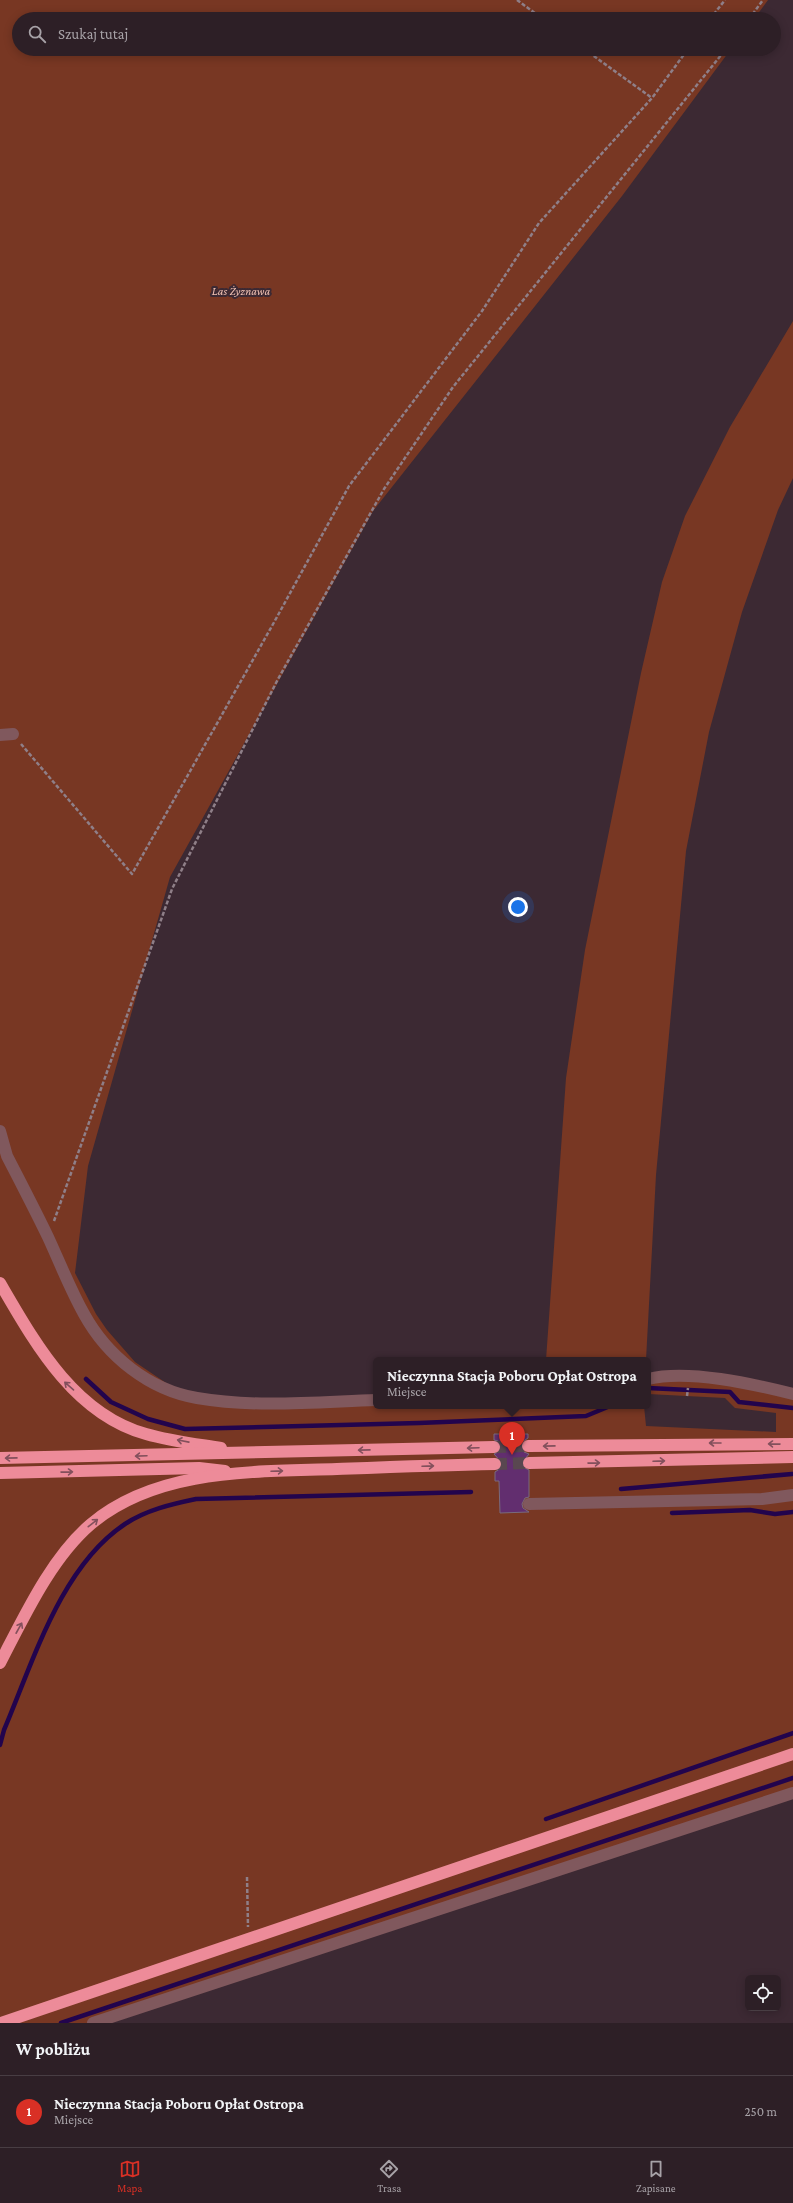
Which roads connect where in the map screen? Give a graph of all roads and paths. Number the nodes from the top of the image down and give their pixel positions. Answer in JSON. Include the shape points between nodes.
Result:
{"nodes":[{"id":1,"x":516,"y":0,"type":"edge"},
{"id":2,"x":725,"y":0,"type":"edge"},
{"id":3,"x":763,"y":0,"type":"edge"},
{"id":4,"x":533,"y":12,"type":"edge"},
{"id":5,"x":716,"y":12,"type":"edge"},
{"id":6,"x":754,"y":12,"type":"edge"},
{"id":7,"x":594,"y":56,"type":"edge"},
{"id":8,"x":683,"y":56,"type":"edge"},
{"id":9,"x":720,"y":56,"type":"edge"},
{"id":10,"x":652,"y":98,"type":"junction"},
{"id":11,"x":13,"y":734,"type":"joint"},
{"id":12,"x":0,"y":735,"type":"edge"},
{"id":13,"x":0,"y":1131,"type":"edge"},
{"id":14,"x":48,"y":1238,"type":"junction"},
{"id":15,"x":0,"y":1283,"type":"edge"},
{"id":16,"x":651,"y":1378,"type":"edge"},
{"id":17,"x":688,"y":1391,"type":"dead end"},
{"id":18,"x":793,"y":1394,"type":"edge"},
{"id":19,"x":687,"y":1396,"type":"dead end"},
{"id":20,"x":373,"y":1400,"type":"edge"},
{"id":21,"x":793,"y":1444,"type":"edge"},
{"id":22,"x":528,"y":1446,"type":"tunnel mouth"},
{"id":23,"x":494,"y":1447,"type":"tunnel mouth"},
{"id":24,"x":250,"y":1452,"type":"junction"},
{"id":25,"x":793,"y":1457,"type":"edge"},
{"id":26,"x":0,"y":1458,"type":"edge"},
{"id":27,"x":529,"y":1463,"type":"tunnel mouth"},
{"id":28,"x":495,"y":1464,"type":"tunnel mouth"},
{"id":29,"x":0,"y":1473,"type":"edge"},
{"id":30,"x":238,"y":1473,"type":"junction"},
{"id":31,"x":793,"y":1495,"type":"edge"},
{"id":32,"x":529,"y":1504,"type":"dead end"},
{"id":33,"x":0,"y":1662,"type":"edge"},
{"id":34,"x":793,"y":1754,"type":"edge"},
{"id":35,"x":793,"y":1793,"type":"edge"},
{"id":36,"x":247,"y":1877,"type":"dead end"},
{"id":37,"x":248,"y":1939,"type":"junction"},
{"id":38,"x":1,"y":2023,"type":"edge"},
{"id":39,"x":93,"y":2023,"type":"edge"}],
"edges":[{"from":1,"to":4,"type":"path"},
{"from":2,"to":5,"type":"path"},
{"from":3,"to":6,"type":"path"},
{"from":7,"to":10,"type":"path"},
{"from":8,"to":10,"type":"path"},
{"from":9,"to":14,"type":"path","via":[[453,387],[384,489],[277,681],[172,889]]},
{"from":10,"to":11,"type":"path","via":[[539,223],[482,311],[349,486],[132,874]]},
{"from":11,"to":12,"type":"lane"},
{"from":13,"to":14,"type":"lane","via":[[6,1156]]},
{"from":14,"to":20,"type":"lane","via":[[84,1314],[95,1330],[123,1362],[157,1386],[190,1396],[228,1402]]},
{"from":24,"to":15,"type":"highway","one_way":true,"via":[[146,1434],[111,1419],[94,1408],[64,1381],[48,1360]]},
{"from":16,"to":18,"type":"lane","via":[[688,1376],[748,1383]]},
{"from":17,"to":19,"type":"path"},
{"from":21,"to":22,"type":"highway","one_way":true},
{"from":23,"to":24,"type":"highway","one_way":true},
{"from":24,"to":26,"type":"highway","one_way":true},
{"from":27,"to":25,"type":"highway","one_way":true},
{"from":30,"to":28,"type":"highway","one_way":true},
{"from":29,"to":30,"type":"highway","one_way":true,"via":[[199,1468]]},
{"from":33,"to":30,"type":"highway","one_way":true,"via":[[48,1576],[73,1542],[91,1524],[123,1503],[145,1493],[176,1484]]},
{"from":31,"to":32,"type":"lane","via":[[754,1499]]},
{"from":34,"to":37,"type":"highway"},
{"from":35,"to":39,"type":"lane"},
{"from":36,"to":37,"type":"path"},
{"from":37,"to":38,"type":"highway"}]}
